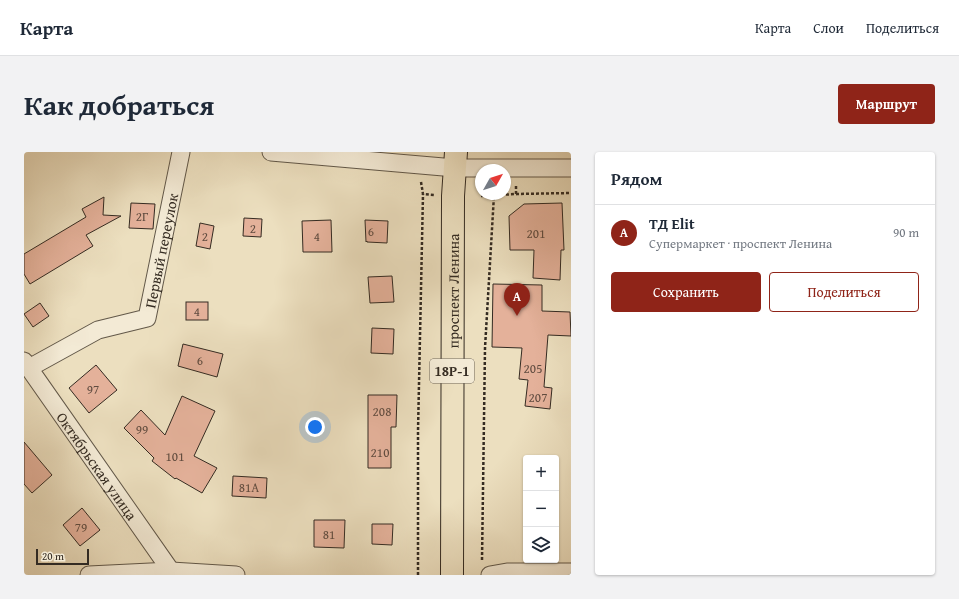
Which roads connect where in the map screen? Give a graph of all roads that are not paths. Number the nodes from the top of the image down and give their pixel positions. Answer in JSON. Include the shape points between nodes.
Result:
{"nodes":[{"id":1,"x":180,"y":152,"type":"edge"},
{"id":2,"x":271,"y":152,"type":"edge"},
{"id":3,"x":456,"y":160,"type":"edge"},
{"id":4,"x":571,"y":168,"type":"edge"},
{"id":5,"x":27,"y":364,"type":"edge"},
{"id":6,"x":486,"y":569,"type":"edge"},
{"id":7,"x":171,"y":572,"type":"junction"},
{"id":8,"x":571,"y":572,"type":"edge"},
{"id":9,"x":89,"y":575,"type":"edge"},
{"id":10,"x":236,"y":575,"type":"edge"},
{"id":11,"x":452,"y":575,"type":"edge"}],
"edges":[{"from":1,"to":5,"type":"street","name":"Первый переулок","via":[[147,318],[98,330]]},
{"from":2,"to":3,"type":"street"},
{"from":3,"to":4,"type":"street"},
{"from":3,"to":11,"type":"main road","name":"проспект Ленина","number":"18Р-1","via":[[453,204]]},
{"from":5,"to":7,"type":"street","name":"Октябрьская улица"},
{"from":6,"to":8,"type":"street","via":[[506,572]]},
{"from":7,"to":9,"type":"street"},
{"from":7,"to":10,"type":"street"}]}
